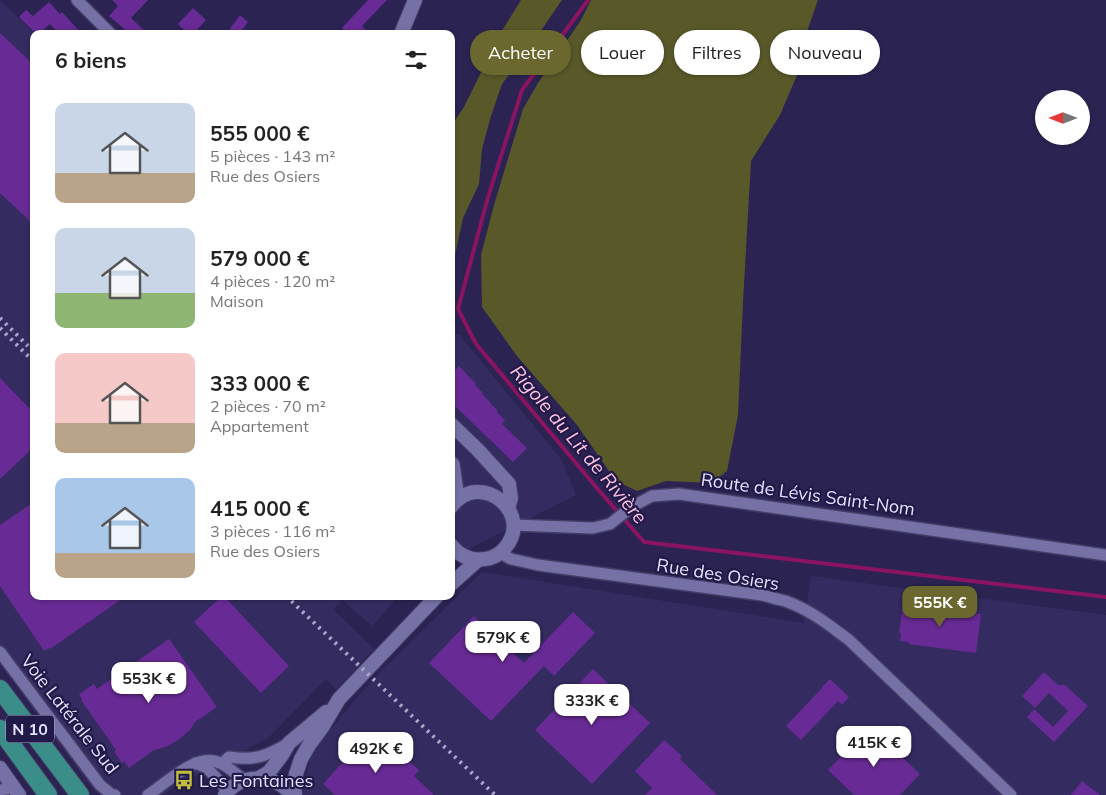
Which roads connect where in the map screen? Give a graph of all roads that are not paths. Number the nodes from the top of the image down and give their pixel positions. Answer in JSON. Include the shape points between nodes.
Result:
{"nodes":[{"id":1,"x":76,"y":0,"type":"edge"},
{"id":2,"x":415,"y":0,"type":"edge"},
{"id":3,"x":107,"y":30,"type":"edge"},
{"id":4,"x":403,"y":30,"type":"edge"},
{"id":5,"x":455,"y":428,"type":"edge"},
{"id":6,"x":493,"y":466,"type":"junction"},
{"id":7,"x":488,"y":493,"type":"junction"},
{"id":8,"x":455,"y":503,"type":"edge"},
{"id":9,"x":508,"y":509,"type":"junction"},
{"id":10,"x":513,"y":525,"type":"junction"},
{"id":11,"x":455,"y":549,"type":"edge"},
{"id":12,"x":500,"y":553,"type":"junction"},
{"id":13,"x":1106,"y":555,"type":"edge"},
{"id":14,"x":478,"y":560,"type":"junction"},
{"id":15,"x":455,"y":580,"type":"edge"},
{"id":16,"x":432,"y":600,"type":"edge"},
{"id":17,"x":0,"y":652,"type":"edge"},
{"id":18,"x":0,"y":688,"type":"edge"},
{"id":19,"x":339,"y":699,"type":"junction"},
{"id":20,"x":0,"y":729,"type":"edge"},
{"id":21,"x":289,"y":743,"type":"junction"},
{"id":22,"x":195,"y":763,"type":"junction"},
{"id":23,"x":222,"y":764,"type":"junction"},
{"id":24,"x":0,"y":768,"type":"edge"},
{"id":25,"x":61,"y":769,"type":"junction"},
{"id":26,"x":258,"y":778,"type":"junction"},
{"id":27,"x":244,"y":780,"type":"junction"},
{"id":28,"x":0,"y":790,"type":"edge"},
{"id":29,"x":17,"y":791,"type":"edge"},
{"id":30,"x":42,"y":791,"type":"edge"},
{"id":31,"x":226,"y":794,"type":"edge"},
{"id":32,"x":80,"y":795,"type":"edge"},
{"id":33,"x":91,"y":795,"type":"edge"},
{"id":34,"x":115,"y":795,"type":"edge"},
{"id":35,"x":148,"y":795,"type":"edge"},
{"id":36,"x":294,"y":795,"type":"edge"},
{"id":37,"x":1011,"y":795,"type":"edge"}],
"edges":[{"from":1,"to":3,"type":"street"},
{"from":2,"to":4,"type":"street"},
{"from":5,"to":6,"type":"street"},
{"from":6,"to":7,"type":"street"},
{"from":6,"to":9,"type":"street","via":[[509,484],[511,498]]},
{"from":7,"to":8,"type":"street","via":[[468,494]]},
{"from":7,"to":9,"type":"street"},
{"from":9,"to":10,"type":"street"},
{"from":10,"to":12,"type":"street","via":[[512,536]]},
{"from":10,"to":13,"type":"street","name":"Route de Lévis Saint-Nom","via":[[593,528],[610,524],[652,496],[679,494]]},
{"from":11,"to":14,"type":"street","via":[[468,558]]},
{"from":12,"to":14,"type":"street"},
{"from":12,"to":37,"type":"street","name":"Rue des Osiers","via":[[538,565],[762,595],[801,608],[849,640]]},
{"from":14,"to":15,"type":"street"},
{"from":16,"to":19,"type":"street"},
{"from":17,"to":34,"type":"street","name":"Voie Latérale Sud","via":[[100,785]]},
{"from":18,"to":25,"type":"main road","number":"N 10"},
{"from":19,"to":21,"type":"street"},
{"from":19,"to":36,"type":"street","via":[[301,759]]},
{"from":20,"to":30,"type":"main road","number":"N 10"},
{"from":21,"to":23,"type":"street","via":[[269,754],[243,759],[230,757]]},
{"from":21,"to":26,"type":"street","via":[[269,772]]},
{"from":22,"to":23,"type":"street","via":[[213,760]]},
{"from":22,"to":31,"type":"street","via":[[207,768],[223,785]]},
{"from":22,"to":35,"type":"street"},
{"from":23,"to":27,"type":"street"},
{"from":24,"to":29,"type":"street"},
{"from":25,"to":32,"type":"main road","number":"N 10"},
{"from":25,"to":33,"type":"main road","via":[[80,779]]},
{"from":26,"to":27,"type":"street"},
{"from":26,"to":36,"type":"street","via":[[278,782]]},
{"from":27,"to":31,"type":"street"},
{"from":28,"to":29,"type":"street"}]}
